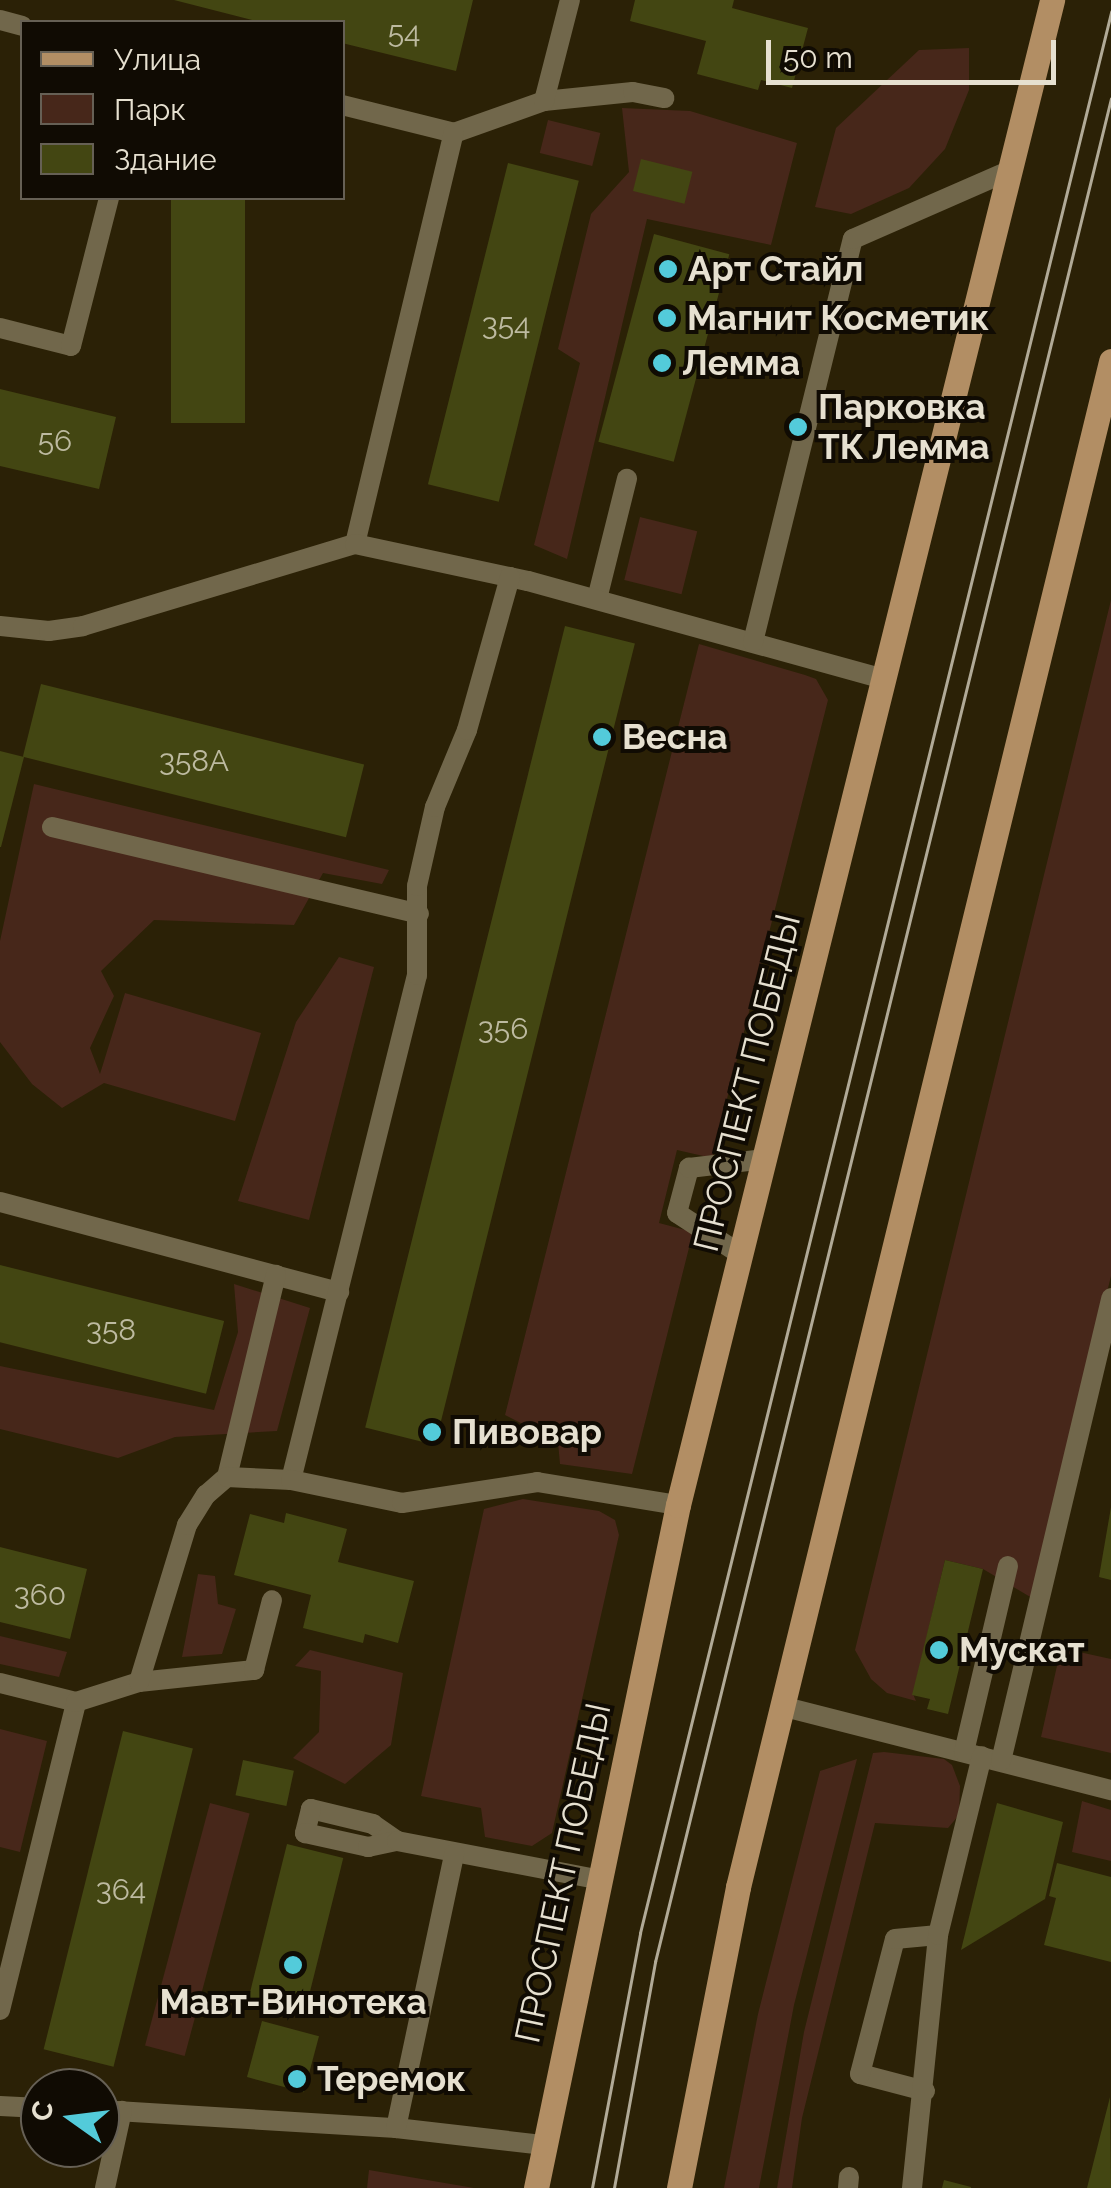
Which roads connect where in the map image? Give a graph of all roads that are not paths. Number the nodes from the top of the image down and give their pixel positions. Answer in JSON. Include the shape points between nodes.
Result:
{"nodes":[{"id":1,"x":570,"y":0,"type":"edge"},
{"id":2,"x":1052,"y":0,"type":"edge"},
{"id":3,"x":664,"y":98,"type":"dead end"},
{"id":4,"x":544,"y":101,"type":"junction"},
{"id":5,"x":345,"y":106,"type":"edge"},
{"id":6,"x":454,"y":133,"type":"junction"},
{"id":7,"x":1009,"y":172,"type":"junction"},
{"id":8,"x":108,"y":200,"type":"edge"},
{"id":9,"x":0,"y":328,"type":"edge"},
{"id":10,"x":1111,"y":361,"type":"edge"},
{"id":11,"x":627,"y":479,"type":"dead end"},
{"id":12,"x":355,"y":544,"type":"junction"},
{"id":13,"x":510,"y":576,"type":"junction"},
{"id":14,"x":596,"y":599,"type":"junction"},
{"id":15,"x":0,"y":626,"type":"edge"},
{"id":16,"x":753,"y":642,"type":"junction"},
{"id":17,"x":884,"y":679,"type":"junction"},
{"id":18,"x":52,"y":827,"type":"dead end"},
{"id":19,"x":419,"y":914,"type":"junction"},
{"id":20,"x":764,"y":1159,"type":"junction"},
{"id":21,"x":0,"y":1202,"type":"edge"},
{"id":22,"x":740,"y":1254,"type":"junction"},
{"id":23,"x":276,"y":1275,"type":"junction"},
{"id":24,"x":339,"y":1292,"type":"junction"},
{"id":25,"x":1111,"y":1300,"type":"edge"},
{"id":26,"x":227,"y":1477,"type":"junction"},
{"id":27,"x":291,"y":1480,"type":"junction"},
{"id":28,"x":678,"y":1505,"type":"junction"},
{"id":29,"x":1008,"y":1566,"type":"dead end"},
{"id":30,"x":272,"y":1600,"type":"dead end"},
{"id":31,"x":139,"y":1682,"type":"junction"},
{"id":32,"x":0,"y":1683,"type":"edge"},
{"id":33,"x":76,"y":1702,"type":"junction"},
{"id":34,"x":782,"y":1706,"type":"junction"},
{"id":35,"x":982,"y":1756,"type":"junction"},
{"id":36,"x":1111,"y":1790,"type":"edge"},
{"id":37,"x":396,"y":1841,"type":"dead end"},
{"id":38,"x":454,"y":1854,"type":"junction"},
{"id":39,"x":596,"y":1879,"type":"junction"},
{"id":40,"x":938,"y":1935,"type":"junction"},
{"id":41,"x":0,"y":2010,"type":"edge"},
{"id":42,"x":925,"y":2091,"type":"junction"},
{"id":43,"x":122,"y":2112,"type":"joint"},
{"id":44,"x":396,"y":2128,"type":"junction"},
{"id":45,"x":542,"y":2145,"type":"junction"},
{"id":46,"x":105,"y":2188,"type":"edge"},
{"id":47,"x":536,"y":2188,"type":"edge"},
{"id":48,"x":678,"y":2188,"type":"edge"},
{"id":49,"x":912,"y":2188,"type":"edge"}],
"edges":[{"from":1,"to":4,"type":"lane"},
{"from":2,"to":7,"type":"main road","name":"ПРОСПЕКТ ПОБЕДЫ"},
{"from":3,"to":4,"type":"lane","via":[[632,92]]},
{"from":4,"to":6,"type":"lane"},
{"from":5,"to":6,"type":"lane"},
{"from":6,"to":12,"type":"lane"},
{"from":7,"to":16,"type":"lane","via":[[852,239]]},
{"from":7,"to":17,"type":"main road","name":"ПРОСПЕКТ ПОБЕДЫ"},
{"from":8,"to":9,"type":"lane","via":[[71,346]]},
{"from":10,"to":34,"type":"main road"},
{"from":11,"to":14,"type":"lane"},
{"from":12,"to":13,"type":"lane"},
{"from":12,"to":15,"type":"lane","via":[[82,626]]},
{"from":13,"to":14,"type":"lane"},
{"from":13,"to":19,"type":"lane","via":[[467,730],[435,808],[416,886]]},
{"from":14,"to":16,"type":"lane"},
{"from":16,"to":17,"type":"lane"},
{"from":17,"to":20,"type":"main road","name":"ПРОСПЕКТ ПОБЕДЫ"},
{"from":18,"to":19,"type":"lane"},
{"from":19,"to":24,"type":"lane","via":[[417,975]]},
{"from":20,"to":22,"type":"main road","name":"ПРОСПЕКТ ПОБЕДЫ"},
{"from":20,"to":22,"type":"lane","via":[[689,1168],[678,1213]]},
{"from":21,"to":23,"type":"lane"},
{"from":22,"to":28,"type":"main road","name":"ПРОСПЕКТ ПОБЕДЫ"},
{"from":23,"to":24,"type":"lane"},
{"from":23,"to":26,"type":"lane"},
{"from":24,"to":27,"type":"lane"},
{"from":25,"to":35,"type":"lane"},
{"from":26,"to":27,"type":"lane"},
{"from":26,"to":31,"type":"lane","via":[[187,1525]]},
{"from":27,"to":28,"type":"lane","via":[[402,1503],[537,1482]]},
{"from":28,"to":39,"type":"main road","name":"ПРОСПЕКТ ПОБЕДЫ"},
{"from":29,"to":35,"type":"lane"},
{"from":30,"to":31,"type":"lane","via":[[254,1670]]},
{"from":31,"to":33,"type":"lane"},
{"from":32,"to":33,"type":"lane"},
{"from":33,"to":41,"type":"lane"},
{"from":34,"to":35,"type":"lane"},
{"from":34,"to":48,"type":"main road"},
{"from":35,"to":36,"type":"lane"},
{"from":35,"to":40,"type":"lane"},
{"from":37,"to":38,"type":"lane"},
{"from":38,"to":39,"type":"lane"},
{"from":38,"to":44,"type":"lane"},
{"from":39,"to":45,"type":"main road","name":"ПРОСПЕКТ ПОБЕДЫ"},
{"from":40,"to":42,"type":"lane"},
{"from":40,"to":42,"type":"lane","via":[[895,1939],[860,2074]]},
{"from":42,"to":49,"type":"lane"},
{"from":43,"to":44,"type":"lane"},
{"from":43,"to":46,"type":"lane"},
{"from":44,"to":45,"type":"lane"},
{"from":45,"to":47,"type":"main road","name":"ПРОСПЕКТ ПОБЕДЫ"}]}
